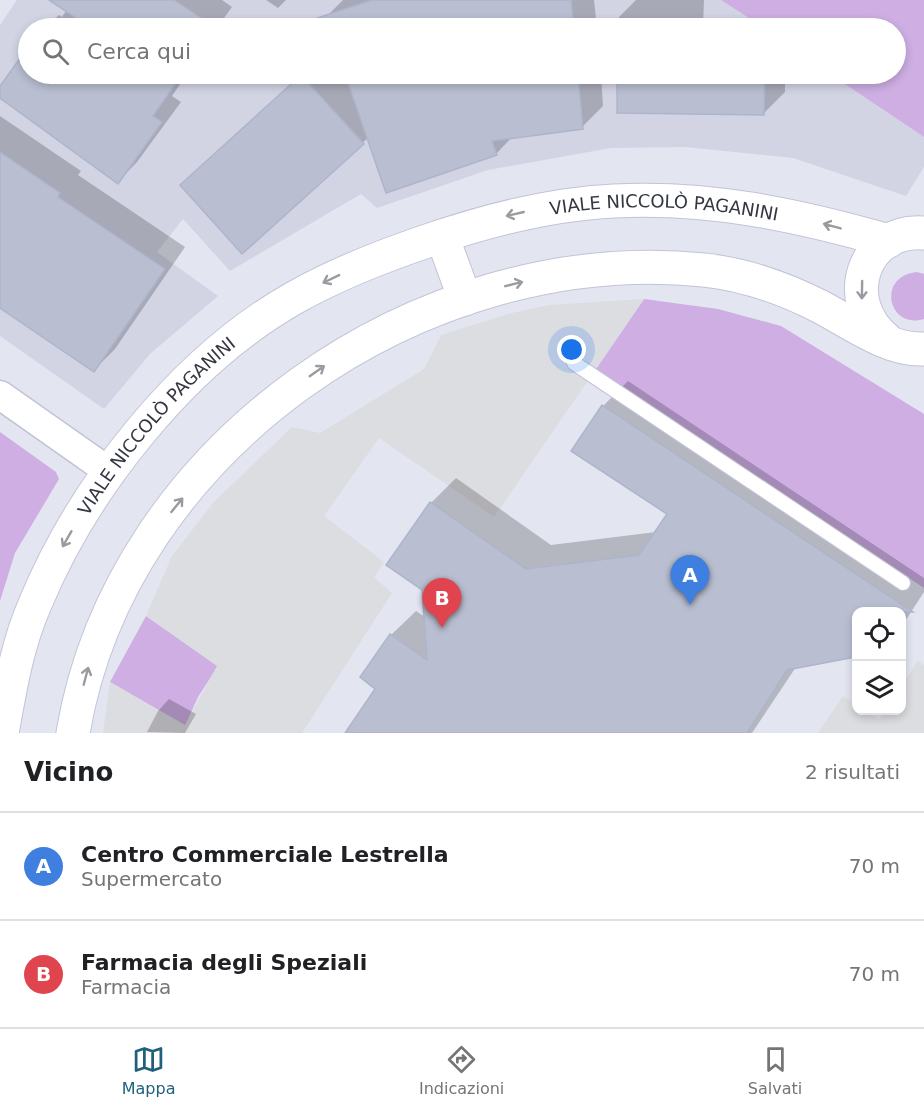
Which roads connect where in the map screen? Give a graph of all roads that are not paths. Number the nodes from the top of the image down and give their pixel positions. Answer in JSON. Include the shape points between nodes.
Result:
{"nodes":[{"id":1,"x":923,"y":232,"type":"edge"},
{"id":2,"x":442,"y":236,"type":"junction"},
{"id":3,"x":888,"y":242,"type":"junction"},
{"id":4,"x":465,"y":299,"type":"junction"},
{"id":5,"x":887,"y":340,"type":"junction"},
{"id":6,"x":924,"y":349,"type":"edge"},
{"id":7,"x":574,"y":363,"type":"dead end"},
{"id":8,"x":0,"y":395,"type":"edge"},
{"id":9,"x":111,"y":472,"type":"junction"},
{"id":10,"x":903,"y":583,"type":"dead end"},
{"id":11,"x":2,"y":733,"type":"edge"},
{"id":12,"x":73,"y":733,"type":"edge"}],
"edges":[{"from":1,"to":3,"type":"street"},
{"from":3,"to":2,"type":"street","name":"VIALE NICCOLÒ PAGANINI","one_way":true,"via":[[781,213],[669,200],[549,207]]},
{"from":2,"to":4,"type":"street"},
{"from":2,"to":9,"type":"street","name":"VIALE NICCOLÒ PAGANINI","one_way":true,"via":[[348,271],[264,317],[220,351],[172,398]]},
{"from":3,"to":5,"type":"street","one_way":true,"via":[[870,260],[861,284],[862,304],[869,322]]},
{"from":4,"to":5,"type":"street","one_way":true,"via":[[530,280],[587,270],[705,270],[785,291]]},
{"from":12,"to":4,"type":"street","one_way":true,"via":[[91,659],[115,598],[153,536],[203,474],[273,405],[331,361],[398,324]]},
{"from":5,"to":6,"type":"street","via":[[901,347]]},
{"from":7,"to":10,"type":"lane"},
{"from":8,"to":9,"type":"street"},
{"from":9,"to":11,"type":"street","name":"VIALE NICCOLÒ PAGANINI","one_way":true,"via":[[63,546],[34,605],[15,667]]}]}
